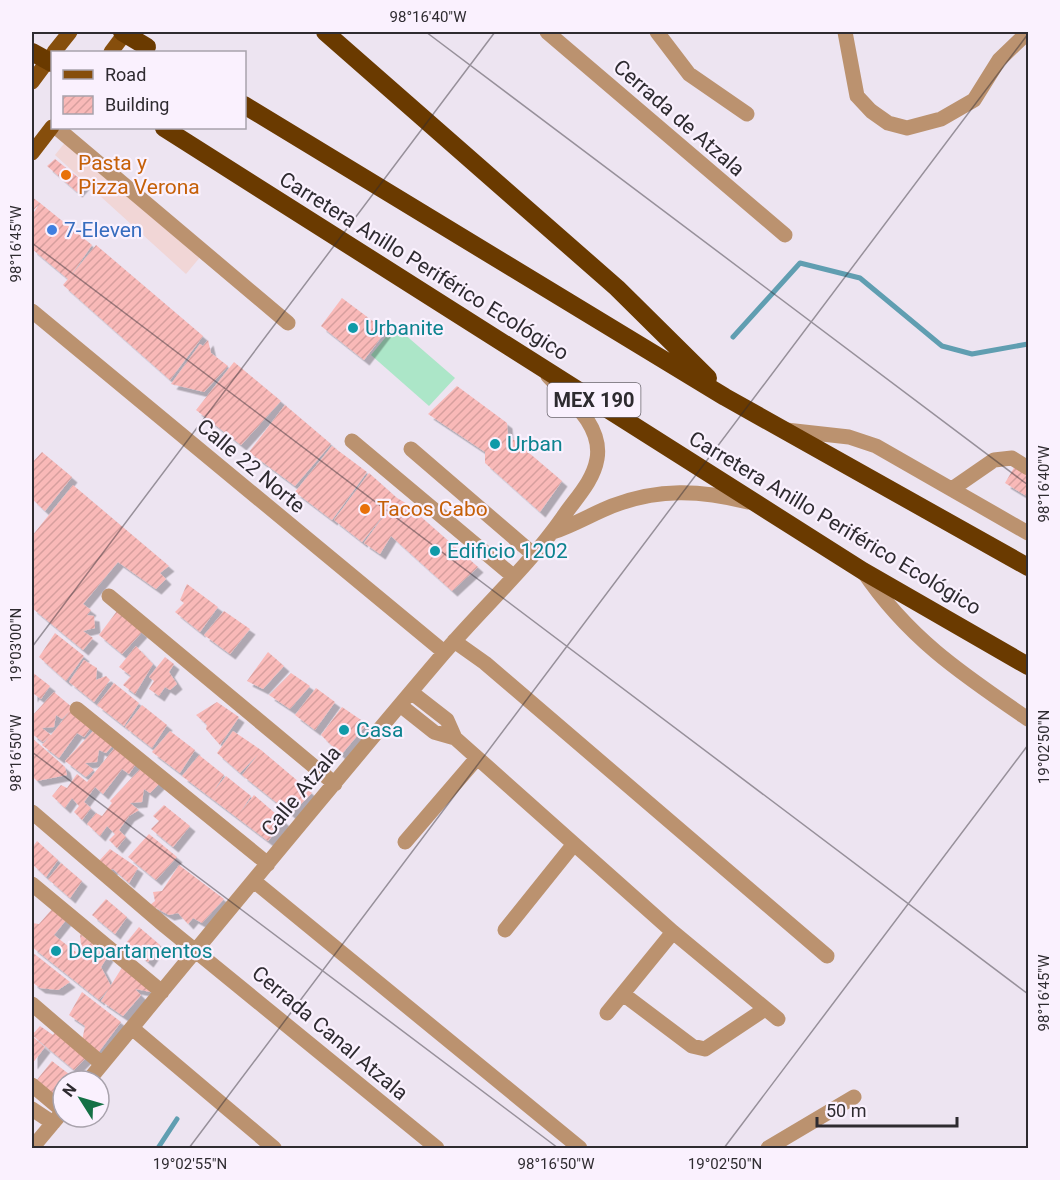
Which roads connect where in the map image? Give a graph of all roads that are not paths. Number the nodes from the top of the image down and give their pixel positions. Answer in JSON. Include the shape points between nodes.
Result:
{"nodes":[{"id":1,"x":70,"y":32,"type":"edge"},
{"id":2,"x":124,"y":32,"type":"edge"},
{"id":3,"x":325,"y":32,"type":"edge"},
{"id":4,"x":547,"y":32,"type":"edge"},
{"id":5,"x":657,"y":32,"type":"edge"},
{"id":6,"x":844,"y":32,"type":"edge"},
{"id":7,"x":1029,"y":32,"type":"edge"},
{"id":8,"x":151,"y":50,"type":"edge"},
{"id":9,"x":55,"y":51,"type":"edge"},
{"id":10,"x":112,"y":51,"type":"edge"},
{"id":11,"x":32,"y":52,"type":"edge"},
{"id":12,"x":51,"y":57,"type":"edge"},
{"id":13,"x":51,"y":62,"type":"edge"},
{"id":14,"x":32,"y":82,"type":"edge"},
{"id":15,"x":246,"y":106,"type":"edge"},
{"id":16,"x":747,"y":114,"type":"dead end"},
{"id":17,"x":53,"y":129,"type":"edge"},
{"id":18,"x":57,"y":129,"type":"edge"},
{"id":19,"x":166,"y":129,"type":"edge"},
{"id":20,"x":32,"y":153,"type":"edge"},
{"id":21,"x":784,"y":236,"type":"dead end"},
{"id":22,"x":32,"y":311,"type":"edge"},
{"id":23,"x":288,"y":323,"type":"dead end"},
{"id":24,"x":534,"y":362,"type":"junction"},
{"id":25,"x":725,"y":397,"type":"junction"},
{"id":26,"x":784,"y":430,"type":"junction"},
{"id":27,"x":352,"y":441,"type":"dead end"},
{"id":28,"x":411,"y":449,"type":"dead end"},
{"id":29,"x":1029,"y":468,"type":"edge"},
{"id":30,"x":952,"y":489,"type":"junction"},
{"id":31,"x":756,"y":503,"type":"junction"},
{"id":32,"x":553,"y":532,"type":"junction"},
{"id":33,"x":1029,"y":533,"type":"edge"},
{"id":34,"x":533,"y":554,"type":"junction"},
{"id":35,"x":1029,"y":567,"type":"edge"},
{"id":36,"x":863,"y":571,"type":"junction"},
{"id":37,"x":513,"y":576,"type":"junction"},
{"id":38,"x":109,"y":596,"type":"dead end"},
{"id":39,"x":449,"y":647,"type":"junction"},
{"id":40,"x":1029,"y":666,"type":"edge"},
{"id":41,"x":411,"y":692,"type":"junction"},
{"id":42,"x":400,"y":705,"type":"junction"},
{"id":43,"x":77,"y":709,"type":"dead end"},
{"id":44,"x":1029,"y":718,"type":"edge"},
{"id":45,"x":455,"y":738,"type":"junction"},
{"id":46,"x":477,"y":758,"type":"junction"},
{"id":47,"x":335,"y":784,"type":"junction"},
{"id":48,"x":32,"y":812,"type":"edge"},
{"id":49,"x":405,"y":842,"type":"dead end"},
{"id":50,"x":574,"y":844,"type":"junction"},
{"id":51,"x":268,"y":864,"type":"junction"},
{"id":52,"x":254,"y":881,"type":"junction"},
{"id":53,"x":32,"y":884,"type":"edge"},
{"id":54,"x":505,"y":930,"type":"dead end"},
{"id":55,"x":673,"y":932,"type":"junction"},
{"id":56,"x":196,"y":951,"type":"junction"},
{"id":57,"x":827,"y":956,"type":"dead end"},
{"id":58,"x":162,"y":992,"type":"junction"},
{"id":59,"x":623,"y":993,"type":"junction"},
{"id":60,"x":32,"y":1004,"type":"edge"},
{"id":61,"x":765,"y":1009,"type":"junction"},
{"id":62,"x":607,"y":1013,"type":"dead end"},
{"id":63,"x":778,"y":1019,"type":"dead end"},
{"id":64,"x":132,"y":1028,"type":"junction"},
{"id":65,"x":102,"y":1064,"type":"junction"},
{"id":66,"x":98,"y":1069,"type":"edge"},
{"id":67,"x":32,"y":1085,"type":"edge"},
{"id":68,"x":854,"y":1097,"type":"dead end"},
{"id":69,"x":51,"y":1105,"type":"edge"},
{"id":70,"x":32,"y":1108,"type":"edge"},
{"id":71,"x":51,"y":1113,"type":"edge"},
{"id":72,"x":51,"y":1126,"type":"edge"},
{"id":73,"x":32,"y":1148,"type":"edge"},
{"id":74,"x":274,"y":1149,"type":"edge"},
{"id":75,"x":437,"y":1149,"type":"edge"},
{"id":76,"x":580,"y":1149,"type":"edge"},
{"id":77,"x":768,"y":1149,"type":"edge"}],
"edges":[{"from":1,"to":9,"type":"main road"},
{"from":2,"to":8,"type":"highway","bridge":true},
{"from":2,"to":10,"type":"main road"},
{"from":3,"to":25,"type":"highway","via":[[617,288]]},
{"from":4,"to":21,"type":"street","name":"Cerrada de Atzala"},
{"from":5,"to":16,"type":"street","name":"Cerrada de Atzala","via":[[688,74]]},
{"from":6,"to":7,"type":"street","via":[[857,96],[888,123],[907,128],[941,119],[975,100],[999,60]]},
{"from":11,"to":13,"type":"highway","bridge":true},
{"from":12,"to":14,"type":"main road"},
{"from":15,"to":25,"type":"highway","name":"Carretera Anillo Periférico Ecológico"},
{"from":17,"to":20,"type":"main road"},
{"from":18,"to":23,"type":"street"},
{"from":19,"to":24,"type":"highway","name":"Carretera Anillo Periférico Ecológico","number":"MEX 190"},
{"from":22,"to":39,"type":"street","name":"Calle 22 Norte"},
{"from":24,"to":31,"type":"highway","name":"Carretera Anillo Periférico Ecológico","number":"MEX 190"},
{"from":24,"to":32,"type":"street","name":"Calle Atzala","via":[[584,416],[597,449],[594,470]]},
{"from":25,"to":26,"type":"highway","name":"Carretera Anillo Periférico Ecológico"},
{"from":26,"to":30,"type":"street","via":[[834,434],[862,441]]},
{"from":26,"to":35,"type":"highway","name":"Carretera Anillo Periférico Ecológico"},
{"from":27,"to":37,"type":"street"},
{"from":28,"to":34,"type":"street"},
{"from":29,"to":30,"type":"street","via":[[1012,458],[994,460]]},
{"from":30,"to":33,"type":"street"},
{"from":31,"to":32,"type":"street","name":"Calle Atzala","via":[[702,492],[660,493],[609,507]]},
{"from":31,"to":36,"type":"highway","name":"Carretera Anillo Periférico Ecológico","number":"MEX 190"},
{"from":32,"to":34,"type":"street","name":"Calle Atzala"},
{"from":34,"to":37,"type":"street","name":"Calle Atzala"},
{"from":36,"to":40,"type":"highway","name":"Carretera Anillo Periférico Ecológico","number":"MEX 190"},
{"from":36,"to":44,"type":"street","via":[[883,601],[922,643],[959,673]]},
{"from":37,"to":39,"type":"street","name":"Calle Atzala"},
{"from":38,"to":47,"type":"street"},
{"from":39,"to":41,"type":"street","name":"Calle Atzala"},
{"from":39,"to":57,"type":"street","name":"Calle 22 Norte","via":[[485,663]]},
{"from":41,"to":42,"type":"street","name":"Calle Atzala"},
{"from":41,"to":45,"type":"street","via":[[447,720]]},
{"from":42,"to":45,"type":"street","via":[[434,732]]},
{"from":42,"to":47,"type":"street","name":"Calle Atzala"},
{"from":43,"to":51,"type":"street"},
{"from":45,"to":46,"type":"street"},
{"from":46,"to":49,"type":"street"},
{"from":46,"to":50,"type":"street"},
{"from":47,"to":51,"type":"street","name":"Calle Atzala"},
{"from":48,"to":56,"type":"street","name":"Cerrada Canal Atzala"},
{"from":50,"to":54,"type":"street"},
{"from":50,"to":55,"type":"street"},
{"from":51,"to":52,"type":"street","name":"Calle Atzala"},
{"from":52,"to":56,"type":"street","name":"Calle Atzala"},
{"from":52,"to":76,"type":"street"},
{"from":53,"to":58,"type":"street"},
{"from":55,"to":59,"type":"street"},
{"from":55,"to":61,"type":"street"},
{"from":56,"to":58,"type":"street","name":"Calle Atzala"},
{"from":56,"to":75,"type":"street","name":"Cerrada Canal Atzala"},
{"from":58,"to":64,"type":"street","name":"Calle Atzala"},
{"from":59,"to":61,"type":"street","via":[[692,1046],[705,1049]]},
{"from":59,"to":62,"type":"street"},
{"from":60,"to":65,"type":"street"},
{"from":61,"to":63,"type":"street"},
{"from":64,"to":65,"type":"street","name":"Calle Atzala"},
{"from":64,"to":74,"type":"street"},
{"from":65,"to":66,"type":"street","name":"Calle Atzala"},
{"from":67,"to":69,"type":"street"},
{"from":68,"to":77,"type":"street"},
{"from":70,"to":71,"type":"street"},
{"from":72,"to":73,"type":"street"}]}
